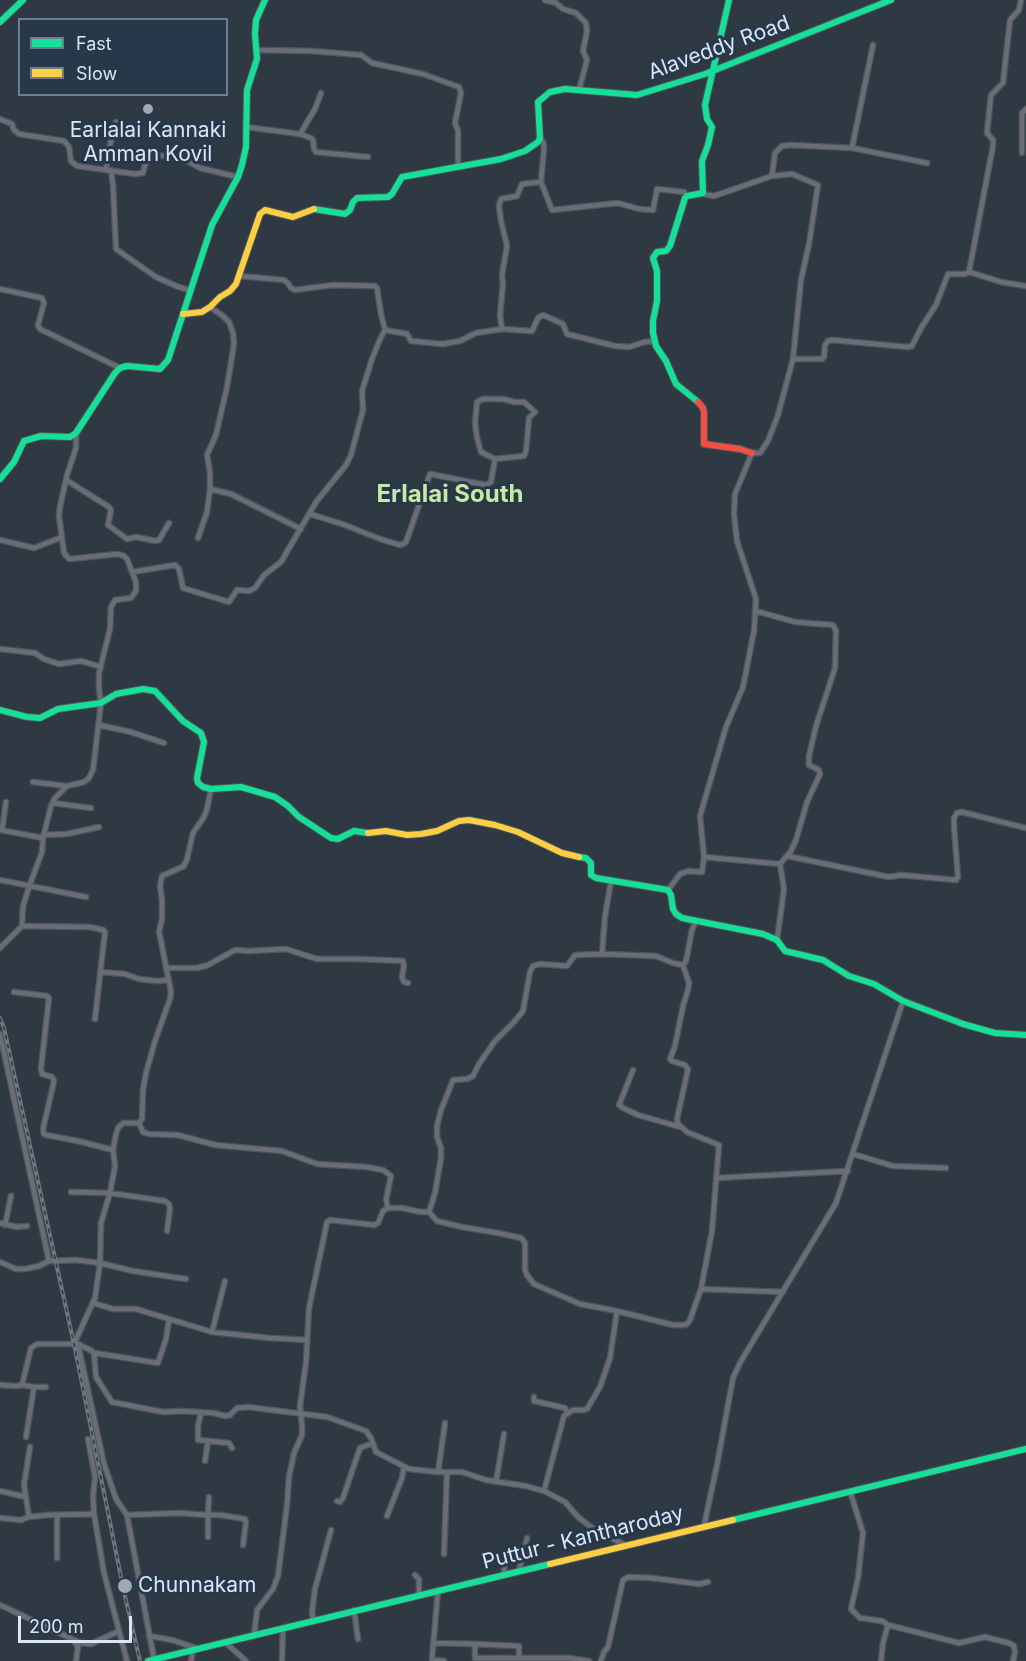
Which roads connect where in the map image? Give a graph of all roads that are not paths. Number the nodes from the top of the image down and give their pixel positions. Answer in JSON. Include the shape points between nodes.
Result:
{"nodes":[{"id":1,"x":23,"y":0,"type":"edge"},
{"id":2,"x":265,"y":0,"type":"edge"},
{"id":3,"x":545,"y":0,"type":"edge"},
{"id":4,"x":729,"y":0,"type":"edge"},
{"id":5,"x":891,"y":0,"type":"edge"},
{"id":6,"x":1021,"y":0,"type":"edge"},
{"id":7,"x":0,"y":22,"type":"edge"},
{"id":8,"x":873,"y":45,"type":"dead end"},
{"id":9,"x":256,"y":50,"type":"junction"},
{"id":10,"x":715,"y":69,"type":"junction"},
{"id":11,"x":579,"y":90,"type":"junction"},
{"id":12,"x":321,"y":93,"type":"dead end"},
{"id":13,"x":1026,"y":109,"type":"edge"},
{"id":14,"x":0,"y":119,"type":"edge"},
{"id":15,"x":116,"y":122,"type":"dead end"},
{"id":16,"x":246,"y":127,"type":"junction"},
{"id":17,"x":300,"y":134,"type":"junction"},
{"id":18,"x":540,"y":138,"type":"junction"},
{"id":19,"x":852,"y":148,"type":"junction"},
{"id":20,"x":1022,"y":153,"type":"dead end"},
{"id":21,"x":368,"y":157,"type":"dead end"},
{"id":22,"x":927,"y":163,"type":"dead end"},
{"id":23,"x":458,"y":167,"type":"junction"},
{"id":24,"x":109,"y":170,"type":"junction"},
{"id":25,"x":772,"y":176,"type":"junction"},
{"id":26,"x":238,"y":177,"type":"junction"},
{"id":27,"x":541,"y":182,"type":"junction"},
{"id":28,"x":703,"y":194,"type":"junction"},
{"id":29,"x":687,"y":196,"type":"junction"},
{"id":30,"x":969,"y":272,"type":"junction"},
{"id":31,"x":239,"y":276,"type":"junction"},
{"id":32,"x":1026,"y":286,"type":"edge"},
{"id":33,"x":0,"y":289,"type":"edge"},
{"id":34,"x":191,"y":291,"type":"junction"},
{"id":35,"x":210,"y":308,"type":"junction"},
{"id":36,"x":183,"y":314,"type":"junction"},
{"id":37,"x":502,"y":329,"type":"junction"},
{"id":38,"x":385,"y":330,"type":"junction"},
{"id":39,"x":655,"y":341,"type":"junction"},
{"id":40,"x":793,"y":359,"type":"junction"},
{"id":41,"x":120,"y":368,"type":"junction"},
{"id":42,"x":76,"y":433,"type":"junction"},
{"id":43,"x":752,"y":453,"type":"junction"},
{"id":44,"x":495,"y":459,"type":"junction"},
{"id":45,"x":0,"y":479,"type":"edge"},
{"id":46,"x":66,"y":480,"type":"junction"},
{"id":47,"x":210,"y":489,"type":"junction"},
{"id":48,"x":309,"y":514,"type":"junction"},
{"id":49,"x":169,"y":523,"type":"dead end"},
{"id":50,"x":301,"y":529,"type":"junction"},
{"id":51,"x":62,"y":537,"type":"junction"},
{"id":52,"x":198,"y":538,"type":"dead end"},
{"id":53,"x":0,"y":540,"type":"edge"},
{"id":54,"x":132,"y":572,"type":"junction"},
{"id":55,"x":756,"y":611,"type":"junction"},
{"id":56,"x":0,"y":649,"type":"edge"},
{"id":57,"x":100,"y":667,"type":"junction"},
{"id":58,"x":101,"y":703,"type":"junction"},
{"id":59,"x":0,"y":710,"type":"edge"},
{"id":60,"x":99,"y":725,"type":"junction"},
{"id":61,"x":164,"y":743,"type":"dead end"},
{"id":62,"x":33,"y":782,"type":"dead end"},
{"id":63,"x":67,"y":786,"type":"junction"},
{"id":64,"x":211,"y":789,"type":"junction"},
{"id":65,"x":6,"y":801,"type":"dead end"},
{"id":66,"x":53,"y":803,"type":"junction"},
{"id":67,"x":91,"y":808,"type":"dead end"},
{"id":68,"x":99,"y":827,"type":"dead end"},
{"id":69,"x":1026,"y":828,"type":"edge"},
{"id":70,"x":1,"y":830,"type":"edge"},
{"id":71,"x":43,"y":837,"type":"junction"},
{"id":72,"x":787,"y":856,"type":"junction"},
{"id":73,"x":704,"y":857,"type":"junction"},
{"id":74,"x":780,"y":864,"type":"junction"},
{"id":75,"x":0,"y":880,"type":"edge"},
{"id":76,"x":611,"y":881,"type":"junction"},
{"id":77,"x":29,"y":887,"type":"junction"},
{"id":78,"x":668,"y":890,"type":"junction"},
{"id":79,"x":86,"y":897,"type":"dead end"},
{"id":80,"x":696,"y":921,"type":"junction"},
{"id":81,"x":22,"y":926,"type":"junction"},
{"id":82,"x":777,"y":940,"type":"junction"},
{"id":83,"x":0,"y":948,"type":"edge"},
{"id":84,"x":602,"y":954,"type":"junction"},
{"id":85,"x":683,"y":965,"type":"junction"},
{"id":86,"x":166,"y":968,"type":"junction"},
{"id":87,"x":100,"y":972,"type":"junction"},
{"id":88,"x":169,"y":980,"type":"junction"},
{"id":89,"x":408,"y":983,"type":"dead end"},
{"id":90,"x":14,"y":992,"type":"dead end"},
{"id":91,"x":903,"y":1001,"type":"junction"},
{"id":92,"x":95,"y":1018,"type":"dead end"},
{"id":93,"x":0,"y":1034,"type":"edge"},
{"id":94,"x":1026,"y":1035,"type":"edge"},
{"id":95,"x":633,"y":1070,"type":"dead end"},
{"id":96,"x":139,"y":1123,"type":"junction"},
{"id":97,"x":680,"y":1127,"type":"junction"},
{"id":98,"x":113,"y":1150,"type":"junction"},
{"id":99,"x":853,"y":1154,"type":"junction"},
{"id":100,"x":946,"y":1168,"type":"dead end"},
{"id":101,"x":848,"y":1171,"type":"junction"},
{"id":102,"x":716,"y":1178,"type":"junction"},
{"id":103,"x":70,"y":1192,"type":"dead end"},
{"id":104,"x":110,"y":1193,"type":"junction"},
{"id":105,"x":11,"y":1196,"type":"dead end"},
{"id":106,"x":388,"y":1208,"type":"junction"},
{"id":107,"x":429,"y":1212,"type":"junction"},
{"id":108,"x":2,"y":1224,"type":"edge"},
{"id":109,"x":27,"y":1226,"type":"dead end"},
{"id":110,"x":167,"y":1231,"type":"dead end"},
{"id":111,"x":49,"y":1261,"type":"junction"},
{"id":112,"x":0,"y":1262,"type":"edge"},
{"id":113,"x":100,"y":1263,"type":"junction"},
{"id":114,"x":186,"y":1280,"type":"dead end"},
{"id":115,"x":225,"y":1281,"type":"dead end"},
{"id":116,"x":701,"y":1289,"type":"junction"},
{"id":117,"x":783,"y":1292,"type":"junction"},
{"id":118,"x":93,"y":1303,"type":"junction"},
{"id":119,"x":617,"y":1311,"type":"junction"},
{"id":120,"x":169,"y":1320,"type":"junction"},
{"id":121,"x":212,"y":1332,"type":"junction"},
{"id":122,"x":306,"y":1340,"type":"junction"},
{"id":123,"x":76,"y":1344,"type":"junction"},
{"id":124,"x":94,"y":1353,"type":"junction"},
{"id":125,"x":0,"y":1385,"type":"edge"},
{"id":126,"x":22,"y":1385,"type":"junction"},
{"id":127,"x":34,"y":1387,"type":"junction"},
{"id":128,"x":46,"y":1387,"type":"dead end"},
{"id":129,"x":534,"y":1397,"type":"dead end"},
{"id":130,"x":201,"y":1413,"type":"junction"},
{"id":131,"x":567,"y":1413,"type":"junction"},
{"id":132,"x":300,"y":1414,"type":"junction"},
{"id":133,"x":445,"y":1423,"type":"dead end"},
{"id":134,"x":504,"y":1434,"type":"dead end"},
{"id":135,"x":26,"y":1437,"type":"dead end"},
{"id":136,"x":88,"y":1439,"type":"dead end"},
{"id":137,"x":208,"y":1441,"type":"junction"},
{"id":138,"x":373,"y":1443,"type":"junction"},
{"id":139,"x":30,"y":1447,"type":"dead end"},
{"id":140,"x":232,"y":1448,"type":"dead end"},
{"id":141,"x":1026,"y":1449,"type":"edge"},
{"id":142,"x":205,"y":1461,"type":"dead end"},
{"id":143,"x":404,"y":1467,"type":"junction"},
{"id":144,"x":438,"y":1472,"type":"junction"},
{"id":145,"x":447,"y":1472,"type":"junction"},
{"id":146,"x":496,"y":1482,"type":"junction"},
{"id":147,"x":0,"y":1491,"type":"edge"},
{"id":148,"x":544,"y":1491,"type":"junction"},
{"id":149,"x":850,"y":1491,"type":"junction"},
{"id":150,"x":26,"y":1497,"type":"junction"},
{"id":151,"x":209,"y":1497,"type":"dead end"},
{"id":152,"x":337,"y":1501,"type":"dead end"},
{"id":153,"x":94,"y":1514,"type":"junction"},
{"id":154,"x":57,"y":1515,"type":"junction"},
{"id":155,"x":127,"y":1515,"type":"junction"},
{"id":156,"x":207,"y":1515,"type":"junction"},
{"id":157,"x":387,"y":1516,"type":"dead end"},
{"id":158,"x":29,"y":1517,"type":"junction"},
{"id":159,"x":0,"y":1518,"type":"edge"},
{"id":160,"x":704,"y":1526,"type":"junction"},
{"id":161,"x":331,"y":1530,"type":"dead end"},
{"id":162,"x":208,"y":1538,"type":"dead end"},
{"id":163,"x":526,"y":1538,"type":"dead end"},
{"id":164,"x":243,"y":1545,"type":"dead end"},
{"id":165,"x":625,"y":1545,"type":"junction"},
{"id":166,"x":444,"y":1554,"type":"dead end"},
{"id":167,"x":57,"y":1558,"type":"dead end"},
{"id":168,"x":505,"y":1558,"type":"dead end"},
{"id":169,"x":519,"y":1570,"type":"junction"},
{"id":170,"x":504,"y":1574,"type":"junction"},
{"id":171,"x":415,"y":1575,"type":"dead end"},
{"id":172,"x":708,"y":1582,"type":"dead end"},
{"id":173,"x":438,"y":1590,"type":"junction"},
{"id":174,"x":419,"y":1595,"type":"junction"},
{"id":175,"x":0,"y":1605,"type":"edge"},
{"id":176,"x":354,"y":1610,"type":"junction"},
{"id":177,"x":313,"y":1620,"type":"junction"},
{"id":178,"x":888,"y":1625,"type":"junction"},
{"id":179,"x":284,"y":1628,"type":"junction"},
{"id":180,"x":120,"y":1631,"type":"junction"},
{"id":181,"x":149,"y":1636,"type":"junction"},
{"id":182,"x":254,"y":1636,"type":"junction"},
{"id":183,"x":72,"y":1639,"type":"junction"},
{"id":184,"x":358,"y":1639,"type":"dead end"},
{"id":185,"x":225,"y":1642,"type":"junction"},
{"id":186,"x":433,"y":1642,"type":"junction"},
{"id":187,"x":476,"y":1644,"type":"junction"},
{"id":188,"x":196,"y":1649,"type":"junction"},
{"id":189,"x":519,"y":1658,"type":"junction"},
{"id":190,"x":151,"y":1660,"type":"edge"},
{"id":191,"x":76,"y":1661,"type":"edge"},
{"id":192,"x":128,"y":1661,"type":"edge"},
{"id":193,"x":192,"y":1661,"type":"edge"},
{"id":194,"x":246,"y":1661,"type":"edge"},
{"id":195,"x":282,"y":1661,"type":"edge"},
{"id":196,"x":444,"y":1661,"type":"edge"},
{"id":197,"x":589,"y":1661,"type":"edge"},
{"id":198,"x":601,"y":1661,"type":"edge"},
{"id":199,"x":881,"y":1661,"type":"edge"},
{"id":200,"x":1013,"y":1661,"type":"edge"}],
"edges":[{"from":1,"to":7,"type":"street"},
{"from":2,"to":9,"type":"street","via":[[256,20]]},
{"from":3,"to":11,"type":"street","via":[[576,13],[586,23],[583,51],[587,60]]},
{"from":4,"to":10,"type":"street"},
{"from":5,"to":10,"type":"street","name":"Alaveddy Road"},
{"from":6,"to":30,"type":"street","via":[[1019,10],[1010,20],[1003,83],[991,95],[987,133],[993,146]]},
{"from":8,"to":19,"type":"street"},
{"from":9,"to":16,"type":"street","via":[[247,90]]},
{"from":9,"to":23,"type":"street","via":[[361,55],[368,62],[459,87],[462,93],[455,123]]},
{"from":10,"to":11,"type":"street","name":"Alaveddy Road","via":[[637,95]]},
{"from":10,"to":28,"type":"street","via":[[705,105],[712,127],[702,161]]},
{"from":11,"to":18,"type":"street","name":"Alaveddy Road","via":[[550,92],[538,102]]},
{"from":12,"to":17,"type":"street"},
{"from":13,"to":20,"type":"street","via":[[1022,112]]},
{"from":14,"to":24,"type":"street","via":[[12,124],[19,134],[64,141],[77,165]]},
{"from":15,"to":24,"type":"street"},
{"from":16,"to":17,"type":"street"},
{"from":16,"to":26,"type":"street","via":[[246,147]]},
{"from":17,"to":21,"type":"street","via":[[313,140],[316,152]]},
{"from":18,"to":23,"type":"street","via":[[525,151]]},
{"from":18,"to":27,"type":"street","via":[[544,148]]},
{"from":19,"to":22,"type":"street"},
{"from":19,"to":25,"type":"street","via":[[782,146],[775,153]]},
{"from":23,"to":31,"type":"street","via":[[402,177],[392,194],[357,198],[345,214],[315,209],[293,217],[265,210],[260,214]]},
{"from":24,"to":26,"type":"street","via":[[142,173],[150,154],[183,159],[200,168]]},
{"from":24,"to":34,"type":"street","via":[[116,249],[156,277]]},
{"from":25,"to":28,"type":"street","via":[[714,196]]},
{"from":25,"to":40,"type":"street","via":[[792,174],[818,185],[801,280]]},
{"from":26,"to":34,"type":"street","via":[[212,225]]},
{"from":27,"to":29,"type":"street","via":[[552,210],[618,203],[653,210],[657,189],[684,192]]},
{"from":27,"to":37,"type":"street","via":[[522,184],[517,196],[501,199],[499,206],[507,246],[502,275]]},
{"from":28,"to":29,"type":"street"},
{"from":29,"to":39,"type":"street","via":[[670,246],[653,258],[657,271]]},
{"from":30,"to":32,"type":"street"},
{"from":30,"to":40,"type":"street","via":[[948,274],[936,305],[912,346],[832,340],[825,345],[822,359]]},
{"from":31,"to":35,"type":"street","via":[[230,291]]},
{"from":31,"to":38,"type":"street","via":[[284,280],[295,290],[333,285],[375,286]]},
{"from":33,"to":41,"type":"street","via":[[42,298],[40,329]]},
{"from":34,"to":36,"type":"street"},
{"from":35,"to":36,"type":"street"},
{"from":35,"to":47,"type":"street","via":[[229,322],[234,344],[216,435],[207,455]]},
{"from":36,"to":41,"type":"street","via":[[165,365],[160,369]]},
{"from":37,"to":38,"type":"street","via":[[443,344],[411,341],[407,334]]},
{"from":37,"to":39,"type":"street","via":[[532,331],[543,315],[563,324],[567,334],[615,346]]},
{"from":38,"to":48,"type":"street","via":[[362,391],[363,410],[351,455]]},
{"from":39,"to":43,"type":"street","via":[[676,384],[703,408],[704,444]]},
{"from":40,"to":43,"type":"street","via":[[768,441],[760,453]]},
{"from":41,"to":42,"type":"street"},
{"from":42,"to":45,"type":"street","via":[[70,437],[40,436],[24,441]]},
{"from":42,"to":46,"type":"street","via":[[76,448]]},
{"from":43,"to":55,"type":"street","via":[[735,494],[734,514],[737,541],[756,598]]},
{"from":44,"to":44,"type":"street","via":[[481,452],[475,423],[477,402],[524,402],[535,412],[529,418],[524,456]]},
{"from":44,"to":48,"type":"street","via":[[486,485],[430,474],[406,542],[400,545]]},
{"from":46,"to":49,"type":"street","via":[[109,507],[108,525],[127,539],[159,540]]},
{"from":46,"to":51,"type":"street","via":[[59,516]]},
{"from":47,"to":50,"type":"street","via":[[231,494]]},
{"from":47,"to":52,"type":"street"},
{"from":48,"to":50,"type":"street"},
{"from":50,"to":54,"type":"street","via":[[281,562],[255,588],[238,590],[229,602],[183,588],[175,565]]},
{"from":51,"to":53,"type":"street","via":[[34,548]]},
{"from":51,"to":54,"type":"street","via":[[69,559],[118,554],[127,559]]},
{"from":54,"to":57,"type":"street","via":[[136,591],[131,598],[112,603]]},
{"from":55,"to":72,"type":"street","via":[[795,622],[833,625],[837,631],[835,668],[809,756],[809,765],[820,774]]},
{"from":55,"to":73,"type":"street","via":[[743,687],[726,727],[700,816]]},
{"from":56,"to":57,"type":"street","via":[[34,653],[59,664],[81,661]]},
{"from":57,"to":58,"type":"street"},
{"from":58,"to":59,"type":"street","via":[[58,709],[40,718]]},
{"from":58,"to":60,"type":"street"},
{"from":58,"to":64,"type":"street","via":[[116,694],[143,689],[160,694],[183,721],[201,733],[204,742],[197,778],[203,787]]},
{"from":60,"to":61,"type":"street"},
{"from":60,"to":63,"type":"street","via":[[89,778]]},
{"from":62,"to":63,"type":"street"},
{"from":63,"to":66,"type":"street"},
{"from":64,"to":76,"type":"street","via":[[241,787],[275,797],[299,817],[338,839],[354,831],[421,834],[470,819],[586,858],[591,863],[591,875]]},
{"from":64,"to":86,"type":"street","via":[[184,866],[162,876],[159,931]]},
{"from":65,"to":70,"type":"street"},
{"from":66,"to":67,"type":"street"},
{"from":66,"to":71,"type":"street"},
{"from":68,"to":71,"type":"street"},
{"from":69,"to":72,"type":"street","via":[[957,813],[956,880],[889,877]]},
{"from":70,"to":71,"type":"street"},
{"from":71,"to":77,"type":"street","via":[[42,852]]},
{"from":72,"to":74,"type":"street"},
{"from":73,"to":74,"type":"street"},
{"from":73,"to":78,"type":"street","via":[[702,872],[680,874]]},
{"from":74,"to":82,"type":"street","via":[[784,889]]},
{"from":75,"to":77,"type":"street"},
{"from":76,"to":78,"type":"street"},
{"from":76,"to":84,"type":"street"},
{"from":77,"to":79,"type":"street"},
{"from":77,"to":81,"type":"street"},
{"from":78,"to":80,"type":"street","via":[[676,914]]},
{"from":80,"to":82,"type":"street"},
{"from":80,"to":85,"type":"street"},
{"from":81,"to":83,"type":"street"},
{"from":81,"to":87,"type":"street","via":[[103,930]]},
{"from":82,"to":91,"type":"street","via":[[785,951],[823,960]]},
{"from":84,"to":85,"type":"street","via":[[656,956]]},
{"from":84,"to":107,"type":"street","via":[[575,955],[567,966],[533,966],[523,1011],[495,1041],[473,1076],[453,1080],[437,1126],[441,1158]]},
{"from":85,"to":97,"type":"street","via":[[689,983],[670,1059],[688,1069],[677,1119]]},
{"from":86,"to":88,"type":"street"},
{"from":86,"to":89,"type":"street","via":[[197,968],[235,950],[286,949],[317,959],[403,961],[402,977]]},
{"from":87,"to":88,"type":"street"},
{"from":87,"to":92,"type":"street"},
{"from":88,"to":96,"type":"street","via":[[170,999],[146,1073]]},
{"from":90,"to":98,"type":"street","via":[[49,998],[41,1068],[42,1074],[54,1081],[44,1134]]},
{"from":91,"to":94,"type":"street","via":[[995,1033]]},
{"from":91,"to":99,"type":"street"},
{"from":93,"to":111,"type":"street"},
{"from":95,"to":97,"type":"street","via":[[619,1105]]},
{"from":96,"to":98,"type":"street","via":[[123,1123],[118,1128]]},
{"from":96,"to":106,"type":"street","via":[[149,1134],[282,1151],[317,1164],[383,1170],[391,1176]]},
{"from":97,"to":102,"type":"street","via":[[719,1145]]},
{"from":98,"to":104,"type":"street","via":[[115,1166]]},
{"from":99,"to":100,"type":"street","via":[[893,1166]]},
{"from":99,"to":101,"type":"street"},
{"from":101,"to":102,"type":"street"},
{"from":101,"to":117,"type":"street","via":[[836,1203]]},
{"from":102,"to":116,"type":"street","via":[[712,1231]]},
{"from":103,"to":104,"type":"street"},
{"from":104,"to":110,"type":"street","via":[[169,1204]]},
{"from":104,"to":113,"type":"street","via":[[101,1223]]},
{"from":105,"to":108,"type":"street"},
{"from":106,"to":107,"type":"street"},
{"from":106,"to":122,"type":"street","via":[[374,1225],[327,1222]]},
{"from":107,"to":119,"type":"street","via":[[437,1221],[521,1238],[525,1243],[525,1270],[534,1284],[580,1304]]},
{"from":108,"to":109,"type":"street"},
{"from":111,"to":112,"type":"street","via":[[25,1269]]},
{"from":111,"to":113,"type":"street"},
{"from":113,"to":114,"type":"street"},
{"from":113,"to":118,"type":"street"},
{"from":115,"to":121,"type":"street"},
{"from":116,"to":117,"type":"street"},
{"from":116,"to":119,"type":"street","via":[[687,1324],[673,1325]]},
{"from":117,"to":160,"type":"street","via":[[732,1378]]},
{"from":118,"to":120,"type":"street","via":[[113,1309],[136,1309]]},
{"from":118,"to":123,"type":"street"},
{"from":119,"to":131,"type":"street","via":[[610,1358],[600,1387],[587,1408]]},
{"from":120,"to":121,"type":"street"},
{"from":120,"to":124,"type":"street","via":[[158,1363]]},
{"from":121,"to":122,"type":"street"},
{"from":122,"to":132,"type":"street"},
{"from":123,"to":124,"type":"street"},
{"from":123,"to":126,"type":"street","via":[[33,1346]]},
{"from":123,"to":155,"type":"street","via":[[104,1464],[116,1499]]},
{"from":124,"to":130,"type":"street","via":[[96,1377],[112,1402],[163,1412]]},
{"from":125,"to":126,"type":"street"},
{"from":126,"to":127,"type":"street"},
{"from":127,"to":128,"type":"street"},
{"from":127,"to":135,"type":"street"},
{"from":129,"to":131,"type":"street","via":[[534,1401],[565,1408]]},
{"from":130,"to":132,"type":"street","via":[[225,1416],[237,1408],[248,1407]]},
{"from":130,"to":137,"type":"street","via":[[198,1440]]},
{"from":131,"to":148,"type":"street"},
{"from":132,"to":138,"type":"street","via":[[327,1417],[366,1431]]},
{"from":132,"to":182,"type":"street","via":[[302,1435],[289,1477],[278,1576],[257,1610]]},
{"from":133,"to":144,"type":"street"},
{"from":134,"to":146,"type":"street"},
{"from":136,"to":153,"type":"street","via":[[95,1477]]},
{"from":137,"to":140,"type":"street","via":[[229,1443]]},
{"from":137,"to":142,"type":"street"},
{"from":138,"to":143,"type":"street","via":[[376,1452]]},
{"from":138,"to":152,"type":"street","via":[[360,1448],[343,1498]]},
{"from":139,"to":150,"type":"street"},
{"from":141,"to":149,"type":"street","name":"Puttur - Kantharoday"},
{"from":143,"to":144,"type":"street"},
{"from":143,"to":157,"type":"street"},
{"from":144,"to":145,"type":"street"},
{"from":145,"to":146,"type":"street"},
{"from":145,"to":166,"type":"street"},
{"from":146,"to":148,"type":"street"},
{"from":147,"to":150,"type":"street"},
{"from":148,"to":165,"type":"street","via":[[565,1502],[595,1530]]},
{"from":149,"to":160,"type":"street","name":"Puttur - Kantharoday"},
{"from":149,"to":178,"type":"street","via":[[863,1533],[851,1609],[860,1618]]},
{"from":150,"to":158,"type":"street"},
{"from":151,"to":156,"type":"street"},
{"from":153,"to":154,"type":"street"},
{"from":153,"to":180,"type":"street","via":[[104,1573]]},
{"from":154,"to":158,"type":"street"},
{"from":154,"to":167,"type":"street"},
{"from":155,"to":156,"type":"street"},
{"from":155,"to":181,"type":"street"},
{"from":156,"to":162,"type":"street"},
{"from":156,"to":164,"type":"street","via":[[245,1519]]},
{"from":158,"to":159,"type":"street"},
{"from":160,"to":165,"type":"street","name":"Puttur - Kantharoday"},
{"from":161,"to":177,"type":"street","via":[[315,1589]]},
{"from":163,"to":169,"type":"street"},
{"from":165,"to":169,"type":"street","name":"Puttur - Kantharoday"},
{"from":168,"to":170,"type":"street"},
{"from":169,"to":170,"type":"street","name":"Puttur - Kantharoday"},
{"from":170,"to":173,"type":"street","name":"Puttur - Kantharoday"},
{"from":171,"to":174,"type":"street","via":[[420,1579]]},
{"from":172,"to":198,"type":"street","via":[[623,1580],[608,1647]]},
{"from":173,"to":174,"type":"street","name":"Puttur - Kantharoday"},
{"from":173,"to":186,"type":"street"},
{"from":174,"to":176,"type":"street","name":"Puttur - Kantharoday"},
{"from":175,"to":183,"type":"street"},
{"from":176,"to":177,"type":"street","name":"Puttur - Kantharoday"},
{"from":176,"to":184,"type":"street"},
{"from":177,"to":179,"type":"street","name":"Puttur - Kantharoday"},
{"from":178,"to":199,"type":"street"},
{"from":178,"to":200,"type":"street","via":[[959,1643],[985,1637],[1009,1643],[1014,1646]]},
{"from":179,"to":182,"type":"street","name":"Puttur - Kantharoday"},
{"from":179,"to":195,"type":"street"},
{"from":180,"to":183,"type":"street","via":[[91,1644]]},
{"from":180,"to":192,"type":"street"},
{"from":181,"to":188,"type":"street"},
{"from":181,"to":190,"type":"street"},
{"from":182,"to":185,"type":"street","name":"Puttur - Kantharoday"},
{"from":183,"to":191,"type":"street","via":[[78,1646]]},
{"from":185,"to":188,"type":"street","name":"Puttur - Kantharoday"},
{"from":185,"to":194,"type":"street"},
{"from":186,"to":187,"type":"street"},
{"from":186,"to":196,"type":"street","via":[[432,1659]]},
{"from":187,"to":189,"type":"street","via":[[519,1646]]},
{"from":187,"to":189,"type":"street","via":[[475,1658]]},
{"from":188,"to":190,"type":"street","name":"Puttur - Kantharoday"},
{"from":188,"to":193,"type":"street"},
{"from":189,"to":197,"type":"street"}]}
